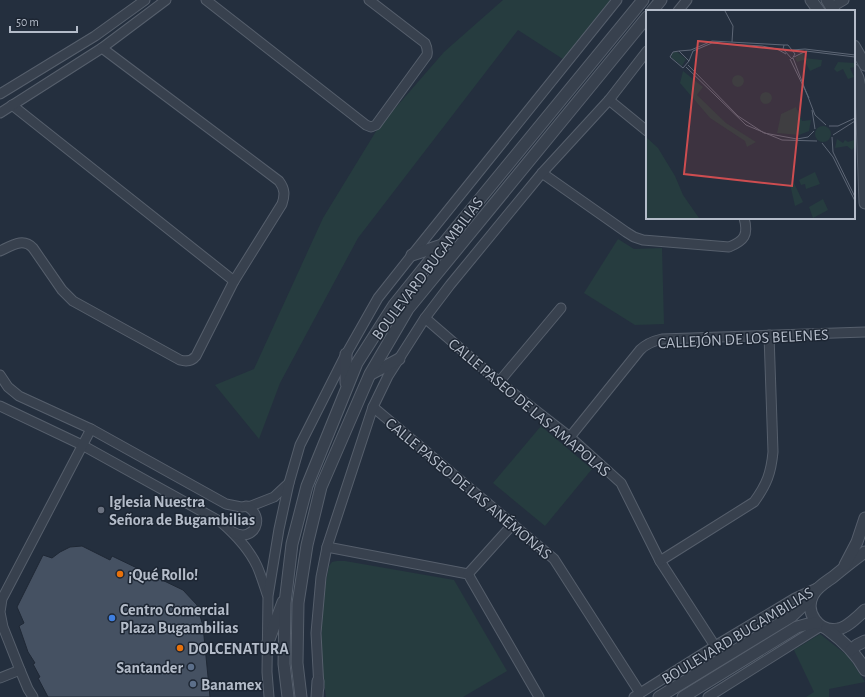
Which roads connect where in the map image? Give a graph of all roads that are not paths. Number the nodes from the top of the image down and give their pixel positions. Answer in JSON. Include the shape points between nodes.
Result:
{"nodes":[{"id":1,"x":145,"y":0,"type":"edge"},
{"id":2,"x":166,"y":0,"type":"edge"},
{"id":3,"x":206,"y":0,"type":"edge"},
{"id":4,"x":369,"y":0,"type":"edge"},
{"id":5,"x":617,"y":0,"type":"edge"},
{"id":6,"x":643,"y":0,"type":"edge"},
{"id":7,"x":661,"y":0,"type":"edge"},
{"id":8,"x":687,"y":0,"type":"edge"},
{"id":9,"x":811,"y":0,"type":"edge"},
{"id":10,"x":844,"y":0,"type":"edge"},
{"id":11,"x":831,"y":6,"type":"edge"},
{"id":12,"x":653,"y":10,"type":"edge"},
{"id":13,"x":679,"y":10,"type":"edge"},
{"id":14,"x":818,"y":10,"type":"edge"},
{"id":15,"x":646,"y":18,"type":"edge"},
{"id":16,"x":102,"y":48,"type":"junction"},
{"id":17,"x":855,"y":48,"type":"edge"},
{"id":18,"x":646,"y":52,"type":"edge"},
{"id":19,"x":865,"y":65,"type":"edge"},
{"id":20,"x":855,"y":72,"type":"edge"},
{"id":21,"x":0,"y":94,"type":"edge"},
{"id":22,"x":609,"y":100,"type":"junction"},
{"id":23,"x":12,"y":106,"type":"junction"},
{"id":24,"x":0,"y":113,"type":"edge"},
{"id":25,"x":646,"y":130,"type":"edge"},
{"id":26,"x":542,"y":173,"type":"junction"},
{"id":27,"x":865,"y":203,"type":"edge"},
{"id":28,"x":744,"y":219,"type":"edge"},
{"id":29,"x":443,"y":244,"type":"junction"},
{"id":30,"x":0,"y":251,"type":"edge"},
{"id":31,"x":412,"y":254,"type":"junction"},
{"id":32,"x":234,"y":281,"type":"junction"},
{"id":33,"x":561,"y":308,"type":"dead end"},
{"id":34,"x":425,"y":318,"type":"junction"},
{"id":35,"x":865,"y":332,"type":"edge"},
{"id":36,"x":769,"y":335,"type":"junction"},
{"id":37,"x":346,"y":354,"type":"junction"},
{"id":38,"x":399,"y":359,"type":"junction"},
{"id":39,"x":370,"y":374,"type":"junction"},
{"id":40,"x":0,"y":375,"type":"edge"},
{"id":41,"x":499,"y":382,"type":"junction"},
{"id":42,"x":346,"y":390,"type":"junction"},
{"id":43,"x":0,"y":406,"type":"edge"},
{"id":44,"x":373,"y":407,"type":"junction"},
{"id":45,"x":90,"y":429,"type":"junction"},
{"id":46,"x":570,"y":437,"type":"junction"},
{"id":47,"x":82,"y":446,"type":"junction"},
{"id":48,"x":289,"y":483,"type":"junction"},
{"id":49,"x":246,"y":506,"type":"junction"},
{"id":50,"x":865,"y":518,"type":"edge"},
{"id":51,"x":513,"y":524,"type":"junction"},
{"id":52,"x":233,"y":532,"type":"junction"},
{"id":53,"x":327,"y":547,"type":"junction"},
{"id":54,"x":865,"y":552,"type":"edge"},
{"id":55,"x":660,"y":561,"type":"junction"},
{"id":56,"x":842,"y":570,"type":"junction"},
{"id":57,"x":468,"y":574,"type":"junction"},
{"id":58,"x":821,"y":586,"type":"junction"},
{"id":59,"x":287,"y":590,"type":"junction"},
{"id":60,"x":268,"y":596,"type":"junction"},
{"id":61,"x":811,"y":598,"type":"junction"},
{"id":62,"x":865,"y":610,"type":"edge"},
{"id":63,"x":822,"y":626,"type":"junction"},
{"id":64,"x":865,"y":641,"type":"edge"},
{"id":65,"x":267,"y":645,"type":"junction"},
{"id":66,"x":715,"y":646,"type":"junction"},
{"id":67,"x":851,"y":650,"type":"junction"},
{"id":68,"x":20,"y":670,"type":"junction"},
{"id":69,"x":865,"y":670,"type":"edge"},
{"id":70,"x":0,"y":678,"type":"edge"},
{"id":71,"x":318,"y":681,"type":"junction"},
{"id":72,"x":637,"y":695,"type":"edge"},
{"id":73,"x":33,"y":697,"type":"edge"},
{"id":74,"x":269,"y":697,"type":"edge"},
{"id":75,"x":288,"y":697,"type":"edge"},
{"id":76,"x":301,"y":697,"type":"edge"},
{"id":77,"x":317,"y":697,"type":"edge"},
{"id":78,"x":320,"y":697,"type":"edge"},
{"id":79,"x":539,"y":697,"type":"edge"},
{"id":80,"x":659,"y":697,"type":"edge"},
{"id":81,"x":683,"y":697,"type":"edge"},
{"id":82,"x":708,"y":697,"type":"edge"}],
"edges":[{"from":1,"to":21,"type":"street","via":[[95,36]]},
{"from":2,"to":16,"type":"street"},
{"from":3,"to":4,"type":"street","via":[[366,125],[371,126],[376,125],[427,55],[428,49],[425,42]]},
{"from":5,"to":31,"type":"street","name":"BOULEVARD BUGAMBILIAS"},
{"from":6,"to":29,"type":"street","name":"BOULEVARD BUGAMBILIAS"},
{"from":7,"to":12,"type":"street"},
{"from":8,"to":13,"type":"street"},
{"from":9,"to":14,"type":"street"},
{"from":10,"to":11,"type":"street"},
{"from":15,"to":39,"type":"street","name":"BOULEVARD BUGAMBILIAS","via":[[408,309]]},
{"from":16,"to":23,"type":"street"},
{"from":16,"to":32,"type":"street","via":[[282,186],[285,192],[282,204]]},
{"from":17,"to":19,"type":"street"},
{"from":18,"to":22,"type":"street","name":"BOULEVARD BUGAMBILIAS"},
{"from":20,"to":27,"type":"street","via":[[861,92]]},
{"from":22,"to":25,"type":"street"},
{"from":22,"to":26,"type":"street","name":"BOULEVARD BUGAMBILIAS"},
{"from":23,"to":24,"type":"street"},
{"from":23,"to":32,"type":"street"},
{"from":26,"to":28,"type":"street","via":[[626,232],[643,240],[729,247],[740,242],[745,235]]},
{"from":26,"to":34,"type":"street","name":"BOULEVARD BUGAMBILIAS"},
{"from":29,"to":31,"type":"street"},
{"from":29,"to":42,"type":"street","name":"BOULEVARD BUGAMBILIAS","via":[[394,305],[357,363]]},
{"from":30,"to":32,"type":"street","via":[[18,243],[28,244],[73,301],[180,360],[187,361],[196,356]]},
{"from":31,"to":37,"type":"street","name":"BOULEVARD BUGAMBILIAS","via":[[378,298]]},
{"from":33,"to":41,"type":"street"},
{"from":34,"to":38,"type":"street","name":"BOULEVARD BUGAMBILIAS"},
{"from":34,"to":41,"type":"street","name":"CALLE PASEO DE LAS AMAPOLAS"},
{"from":35,"to":36,"type":"street","name":"CALLEJÓN DE LOS BELENES"},
{"from":36,"to":46,"type":"street","name":"CALLEJÓN DE LOS BELENES","via":[[662,339],[645,345]]},
{"from":36,"to":55,"type":"street","via":[[773,452],[768,479],[754,502]]},
{"from":37,"to":42,"type":"street"},
{"from":37,"to":48,"type":"street","name":"BOULEVARD BUGAMBILIAS","via":[[300,446]]},
{"from":38,"to":39,"type":"street"},
{"from":38,"to":44,"type":"street","name":"BOULEVARD BUGAMBILIAS"},
{"from":39,"to":76,"type":"street","name":"BOULEVARD BUGAMBILIAS","via":[[321,487],[307,545],[298,603],[297,663]]},
{"from":40,"to":45,"type":"street","via":[[8,387],[19,396]]},
{"from":41,"to":46,"type":"street","name":"CALLE PASEO DE LAS AMAPOLAS"},
{"from":42,"to":59,"type":"street","name":"BOULEVARD BUGAMBILIAS","via":[[307,486],[292,544]]},
{"from":43,"to":47,"type":"street"},
{"from":44,"to":51,"type":"street","name":"CALLE PASEO DE LAS ANÉMONAS"},
{"from":44,"to":53,"type":"street","name":"BOULEVARD BUGAMBILIAS"},
{"from":45,"to":47,"type":"street"},
{"from":45,"to":49,"type":"street","via":[[226,504]]},
{"from":46,"to":55,"type":"street","name":"CALLE PASEO DE LAS AMAPOLAS","via":[[621,483]]},
{"from":47,"to":52,"type":"street","via":[[221,522]]},
{"from":47,"to":68,"type":"street","via":[[2,599],[0,612],[3,627]]},
{"from":48,"to":49,"type":"street","via":[[274,497]]},
{"from":48,"to":60,"type":"street","name":"BOULEVARD BUGAMBILIAS"},
{"from":49,"to":52,"type":"street","via":[[256,514],[256,527],[246,535],[241,536]]},
{"from":50,"to":56,"type":"street","via":[[857,542]]},
{"from":51,"to":57,"type":"street"},
{"from":51,"to":72,"type":"street","name":"CALLE PASEO DE LAS ANÉMONAS","via":[[554,559]]},
{"from":52,"to":60,"type":"street","via":[[258,567]]},
{"from":53,"to":57,"type":"street"},
{"from":53,"to":71,"type":"street","name":"BOULEVARD BUGAMBILIAS","via":[[321,577],[316,633]]},
{"from":54,"to":56,"type":"street","name":"BOULEVARD BUGAMBILIAS"},
{"from":55,"to":66,"type":"street","name":"CALLE PASEO DE LAS AMAPOLAS"},
{"from":56,"to":58,"type":"street","name":"BOULEVARD BUGAMBILIAS"},
{"from":57,"to":79,"type":"street"},
{"from":58,"to":61,"type":"street","name":"BOULEVARD BUGAMBILIAS"},
{"from":58,"to":66,"type":"street","name":"BOULEVARD BUGAMBILIAS","via":[[795,598]]},
{"from":59,"to":65,"type":"street"},
{"from":59,"to":75,"type":"street","name":"BOULEVARD BUGAMBILIAS","via":[[284,664]]},
{"from":60,"to":65,"type":"street","name":"BOULEVARD BUGAMBILIAS"},
{"from":61,"to":63,"type":"street","via":[[811,614]]},
{"from":61,"to":80,"type":"street","name":"BOULEVARD BUGAMBILIAS","via":[[792,616]]},
{"from":62,"to":63,"type":"street","name":"BOULEVARD BUGAMBILIAS","via":[[842,628],[832,630]]},
{"from":63,"to":67,"type":"street"},
{"from":63,"to":81,"type":"street","name":"BOULEVARD BUGAMBILIAS","via":[[808,624],[797,628]]},
{"from":63,"to":82,"type":"street"},
{"from":64,"to":67,"type":"street"},
{"from":65,"to":74,"type":"street","name":"BOULEVARD BUGAMBILIAS","via":[[266,672]]},
{"from":66,"to":72,"type":"street","name":"BOULEVARD BUGAMBILIAS"},
{"from":67,"to":69,"type":"street"},
{"from":68,"to":70,"type":"street"},
{"from":68,"to":73,"type":"street"},
{"from":71,"to":77,"type":"street"},
{"from":71,"to":78,"type":"street","name":"BOULEVARD BUGAMBILIAS"}]}
